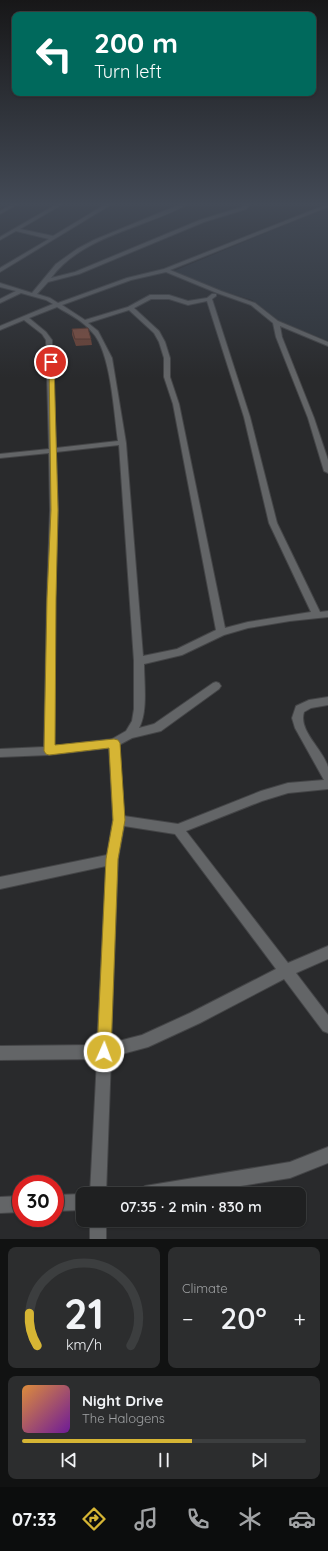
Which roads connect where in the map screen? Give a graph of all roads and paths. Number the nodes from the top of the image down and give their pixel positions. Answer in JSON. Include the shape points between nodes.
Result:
{"nodes":[{"id":1,"x":14,"y":262,"type":"edge"},
{"id":2,"x":62,"y":262,"type":"edge"},
{"id":3,"x":106,"y":262,"type":"edge"},
{"id":4,"x":186,"y":262,"type":"edge"},
{"id":5,"x":0,"y":270,"type":"edge"},
{"id":6,"x":166,"y":270,"type":"junction"},
{"id":7,"x":46,"y":281,"type":"junction"},
{"id":8,"x":0,"y":286,"type":"edge"},
{"id":9,"x":21,"y":291,"type":"junction"},
{"id":10,"x":219,"y":292,"type":"junction"},
{"id":11,"x":34,"y":294,"type":"junction"},
{"id":12,"x":209,"y":299,"type":"junction"},
{"id":13,"x":0,"y":301,"type":"edge"},
{"id":14,"x":59,"y":304,"type":"junction"},
{"id":15,"x":130,"y":308,"type":"junction"},
{"id":16,"x":25,"y":318,"type":"junction"},
{"id":17,"x":85,"y":322,"type":"junction"},
{"id":18,"x":276,"y":322,"type":"junction"},
{"id":19,"x":0,"y":328,"type":"edge"},
{"id":20,"x":328,"y":344,"type":"edge"},
{"id":21,"x":122,"y":443,"type":"junction"},
{"id":22,"x":54,"y":451,"type":"junction"},
{"id":23,"x":0,"y":456,"type":"edge"},
{"id":24,"x":328,"y":471,"type":"edge"},
{"id":25,"x":328,"y":614,"type":"edge"},
{"id":26,"x":316,"y":615,"type":"junction"},
{"id":27,"x":221,"y":632,"type":"junction"},
{"id":28,"x":139,"y":662,"type":"junction"},
{"id":29,"x":216,"y":686,"type":"dead end"},
{"id":30,"x":328,"y":701,"type":"edge"},
{"id":31,"x":130,"y":734,"type":"junction"},
{"id":32,"x":114,"y":743,"type":"junction"},
{"id":33,"x":49,"y":751,"type":"junction"},
{"id":34,"x":0,"y":753,"type":"edge"},
{"id":35,"x":328,"y":777,"type":"edge"},
{"id":36,"x":328,"y":784,"type":"edge"},
{"id":37,"x":119,"y":820,"type":"junction"},
{"id":38,"x":178,"y":829,"type":"junction"},
{"id":39,"x":112,"y":859,"type":"junction"},
{"id":40,"x":0,"y":883,"type":"edge"},
{"id":41,"x":328,"y":952,"type":"edge"},
{"id":42,"x":285,"y":971,"type":"junction"},
{"id":43,"x":328,"y":1026,"type":"edge"},
{"id":44,"x":104,"y":1052,"type":"junction"},
{"id":45,"x":0,"y":1053,"type":"edge"},
{"id":46,"x":328,"y":1155,"type":"edge"},
{"id":47,"x":98,"y":1187,"type":"edge"},
{"id":48,"x":187,"y":1187,"type":"edge"},
{"id":49,"x":76,"y":1202,"type":"edge"},
{"id":50,"x":64,"y":1203,"type":"edge"},
{"id":51,"x":12,"y":1204,"type":"edge"},
{"id":52,"x":0,"y":1205,"type":"edge"},
{"id":53,"x":98,"y":1227,"type":"edge"},
{"id":54,"x":98,"y":1239,"type":"edge"}],
"edges":[{"from":1,"to":5,"type":"street"},
{"from":2,"to":7,"type":"street"},
{"from":3,"to":7,"type":"street","via":[[82,272]]},
{"from":4,"to":6,"type":"street"},
{"from":6,"to":10,"type":"street"},
{"from":6,"to":14,"type":"street","via":[[129,279]]},
{"from":7,"to":11,"type":"street"},
{"from":8,"to":9,"type":"street"},
{"from":9,"to":11,"type":"street"},
{"from":9,"to":13,"type":"street"},
{"from":10,"to":12,"type":"street"},
{"from":10,"to":18,"type":"street","via":[[253,304]]},
{"from":11,"to":14,"type":"street"},
{"from":12,"to":15,"type":"street","via":[[188,303],[155,296]]},
{"from":12,"to":26,"type":"street","via":[[247,417],[273,523]]},
{"from":14,"to":16,"type":"street"},
{"from":14,"to":17,"type":"street"},
{"from":15,"to":17,"type":"street"},
{"from":15,"to":27,"type":"street","via":[[157,332],[167,358],[167,377],[176,404]]},
{"from":16,"to":19,"type":"street"},
{"from":16,"to":22,"type":"street","via":[[50,340]]},
{"from":17,"to":21,"type":"street","via":[[99,338],[109,358]]},
{"from":18,"to":20,"type":"street"},
{"from":18,"to":24,"type":"street"},
{"from":21,"to":22,"type":"street"},
{"from":21,"to":28,"type":"street"},
{"from":22,"to":23,"type":"street"},
{"from":22,"to":33,"type":"street"},
{"from":25,"to":26,"type":"street"},
{"from":26,"to":27,"type":"street","via":[[267,621]]},
{"from":27,"to":28,"type":"street","via":[[179,652]]},
{"from":28,"to":31,"type":"street","via":[[139,709],[137,722]]},
{"from":29,"to":31,"type":"street","via":[[157,728]]},
{"from":30,"to":35,"type":"street","via":[[309,704],[300,709],[297,718]]},
{"from":31,"to":32,"type":"street"},
{"from":32,"to":33,"type":"street"},
{"from":32,"to":37,"type":"street"},
{"from":33,"to":34,"type":"street"},
{"from":36,"to":38,"type":"street","via":[[288,788],[261,796]]},
{"from":37,"to":38,"type":"street"},
{"from":37,"to":39,"type":"street"},
{"from":38,"to":42,"type":"street"},
{"from":39,"to":40,"type":"street"},
{"from":39,"to":44,"type":"street"},
{"from":41,"to":42,"type":"street"},
{"from":42,"to":43,"type":"street"},
{"from":42,"to":44,"type":"street","via":[[143,1042]]},
{"from":44,"to":45,"type":"street"},
{"from":44,"to":47,"type":"street"},
{"from":46,"to":48,"type":"street","via":[[290,1170]]},
{"from":49,"to":50,"type":"street"},
{"from":51,"to":52,"type":"street"},
{"from":53,"to":54,"type":"street"}]}
